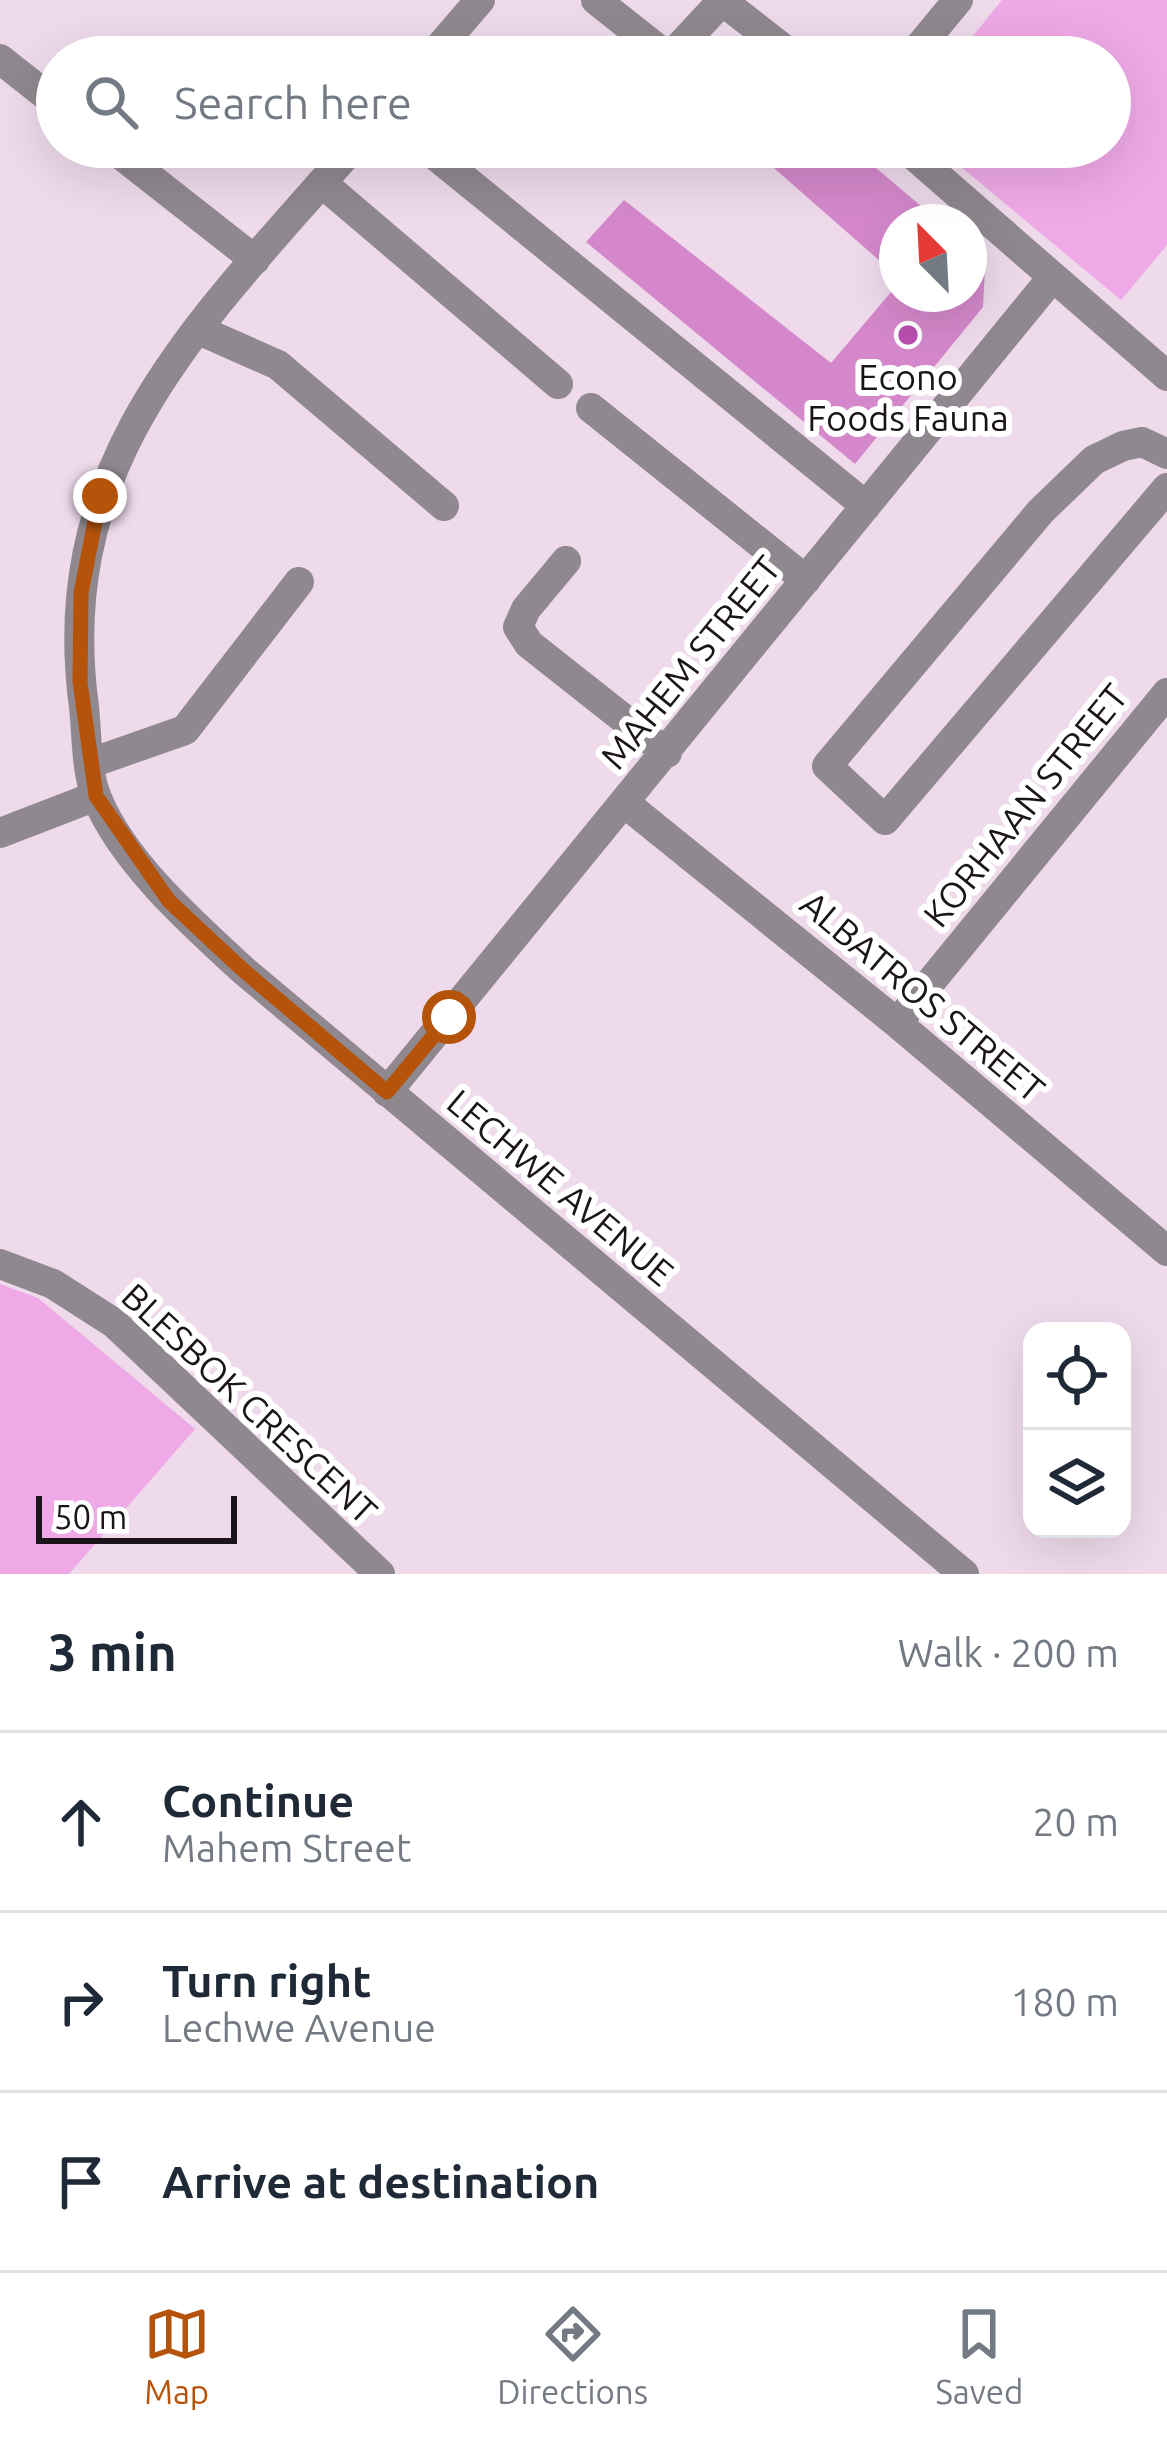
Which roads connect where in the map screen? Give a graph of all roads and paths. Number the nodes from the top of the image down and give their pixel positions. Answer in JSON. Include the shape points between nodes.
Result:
{"nodes":[{"id":1,"x":480,"y":0,"type":"edge"},
{"id":2,"x":596,"y":0,"type":"edge"},
{"id":3,"x":721,"y":0,"type":"edge"},
{"id":4,"x":958,"y":0,"type":"edge"},
{"id":5,"x":449,"y":36,"type":"edge"},
{"id":6,"x":642,"y":36,"type":"edge"},
{"id":7,"x":688,"y":36,"type":"edge"},
{"id":8,"x":767,"y":36,"type":"edge"},
{"id":9,"x":928,"y":36,"type":"edge"},
{"id":10,"x":0,"y":59,"type":"edge"},
{"id":11,"x":36,"y":87,"type":"edge"},
{"id":12,"x":138,"y":168,"type":"edge"},
{"id":13,"x":335,"y":168,"type":"edge"},
{"id":14,"x":451,"y":168,"type":"edge"},
{"id":15,"x":928,"y":168,"type":"edge"},
{"id":16,"x":322,"y":183,"type":"junction"},
{"id":17,"x":255,"y":260,"type":"junction"},
{"id":18,"x":1052,"y":279,"type":"junction"},
{"id":19,"x":199,"y":330,"type":"junction"},
{"id":20,"x":1167,"y":376,"type":"edge"},
{"id":21,"x":558,"y":384,"type":"dead end"},
{"id":22,"x":591,"y":408,"type":"dead end"},
{"id":23,"x":1167,"y":454,"type":"edge"},
{"id":24,"x":1167,"y":488,"type":"edge"},
{"id":25,"x":444,"y":506,"type":"dead end"},
{"id":26,"x":866,"y":506,"type":"junction"},
{"id":27,"x":566,"y":561,"type":"dead end"},
{"id":28,"x":806,"y":580,"type":"junction"},
{"id":29,"x":299,"y":582,"type":"dead end"},
{"id":30,"x":1167,"y":693,"type":"edge"},
{"id":31,"x":667,"y":753,"type":"junction"},
{"id":32,"x":91,"y":763,"type":"junction"},
{"id":33,"x":96,"y":796,"type":"junction"},
{"id":34,"x":626,"y":804,"type":"junction"},
{"id":35,"x":0,"y":833,"type":"edge"},
{"id":36,"x":897,"y":1023,"type":"junction"},
{"id":37,"x":387,"y":1092,"type":"junction"},
{"id":38,"x":1167,"y":1251,"type":"edge"},
{"id":39,"x":0,"y":1264,"type":"edge"},
{"id":40,"x":370,"y":1571,"type":"edge"},
{"id":41,"x":964,"y":1574,"type":"edge"}],
"edges":[{"from":1,"to":5,"type":"street"},
{"from":2,"to":6,"type":"street"},
{"from":3,"to":7,"type":"street"},
{"from":3,"to":8,"type":"street"},
{"from":4,"to":9,"type":"street"},
{"from":10,"to":11,"type":"street"},
{"from":12,"to":17,"type":"street"},
{"from":13,"to":16,"type":"street","name":"LECHWE AVENUE"},
{"from":14,"to":26,"type":"street"},
{"from":15,"to":18,"type":"street"},
{"from":16,"to":17,"type":"street","name":"LECHWE AVENUE"},
{"from":16,"to":21,"type":"street"},
{"from":17,"to":19,"type":"street","name":"LECHWE AVENUE"},
{"from":18,"to":20,"type":"street"},
{"from":18,"to":26,"type":"street","name":"MAHEM STREET"},
{"from":19,"to":25,"type":"street","via":[[278,365]]},
{"from":19,"to":32,"type":"street","name":"LECHWE AVENUE","via":[[159,379],[100,496],[81,593],[80,682]]},
{"from":22,"to":28,"type":"street"},
{"from":23,"to":24,"type":"street","via":[[1142,442],[1094,460],[1041,511],[827,766],[885,820]]},
{"from":26,"to":28,"type":"street","name":"MAHEM STREET"},
{"from":27,"to":31,"type":"street","via":[[518,627]]},
{"from":28,"to":31,"type":"street","name":"MAHEM STREET"},
{"from":29,"to":32,"type":"street","via":[[185,730]]},
{"from":30,"to":36,"type":"street","name":"KORHAAN STREET"},
{"from":31,"to":34,"type":"street","name":"MAHEM STREET"},
{"from":32,"to":33,"type":"street","name":"LECHWE AVENUE"},
{"from":33,"to":35,"type":"street"},
{"from":33,"to":37,"type":"street","name":"LECHWE AVENUE","via":[[169,901]]},
{"from":34,"to":36,"type":"street","name":"ALBATROS STREET"},
{"from":34,"to":37,"type":"street","name":"MAHEM STREET"},
{"from":36,"to":38,"type":"street","name":"ALBATROS STREET"},
{"from":37,"to":41,"type":"street","name":"LECHWE AVENUE"},
{"from":39,"to":40,"type":"street","name":"BLESBOK CRESCENT","via":[[53,1284],[114,1323]]}]}
